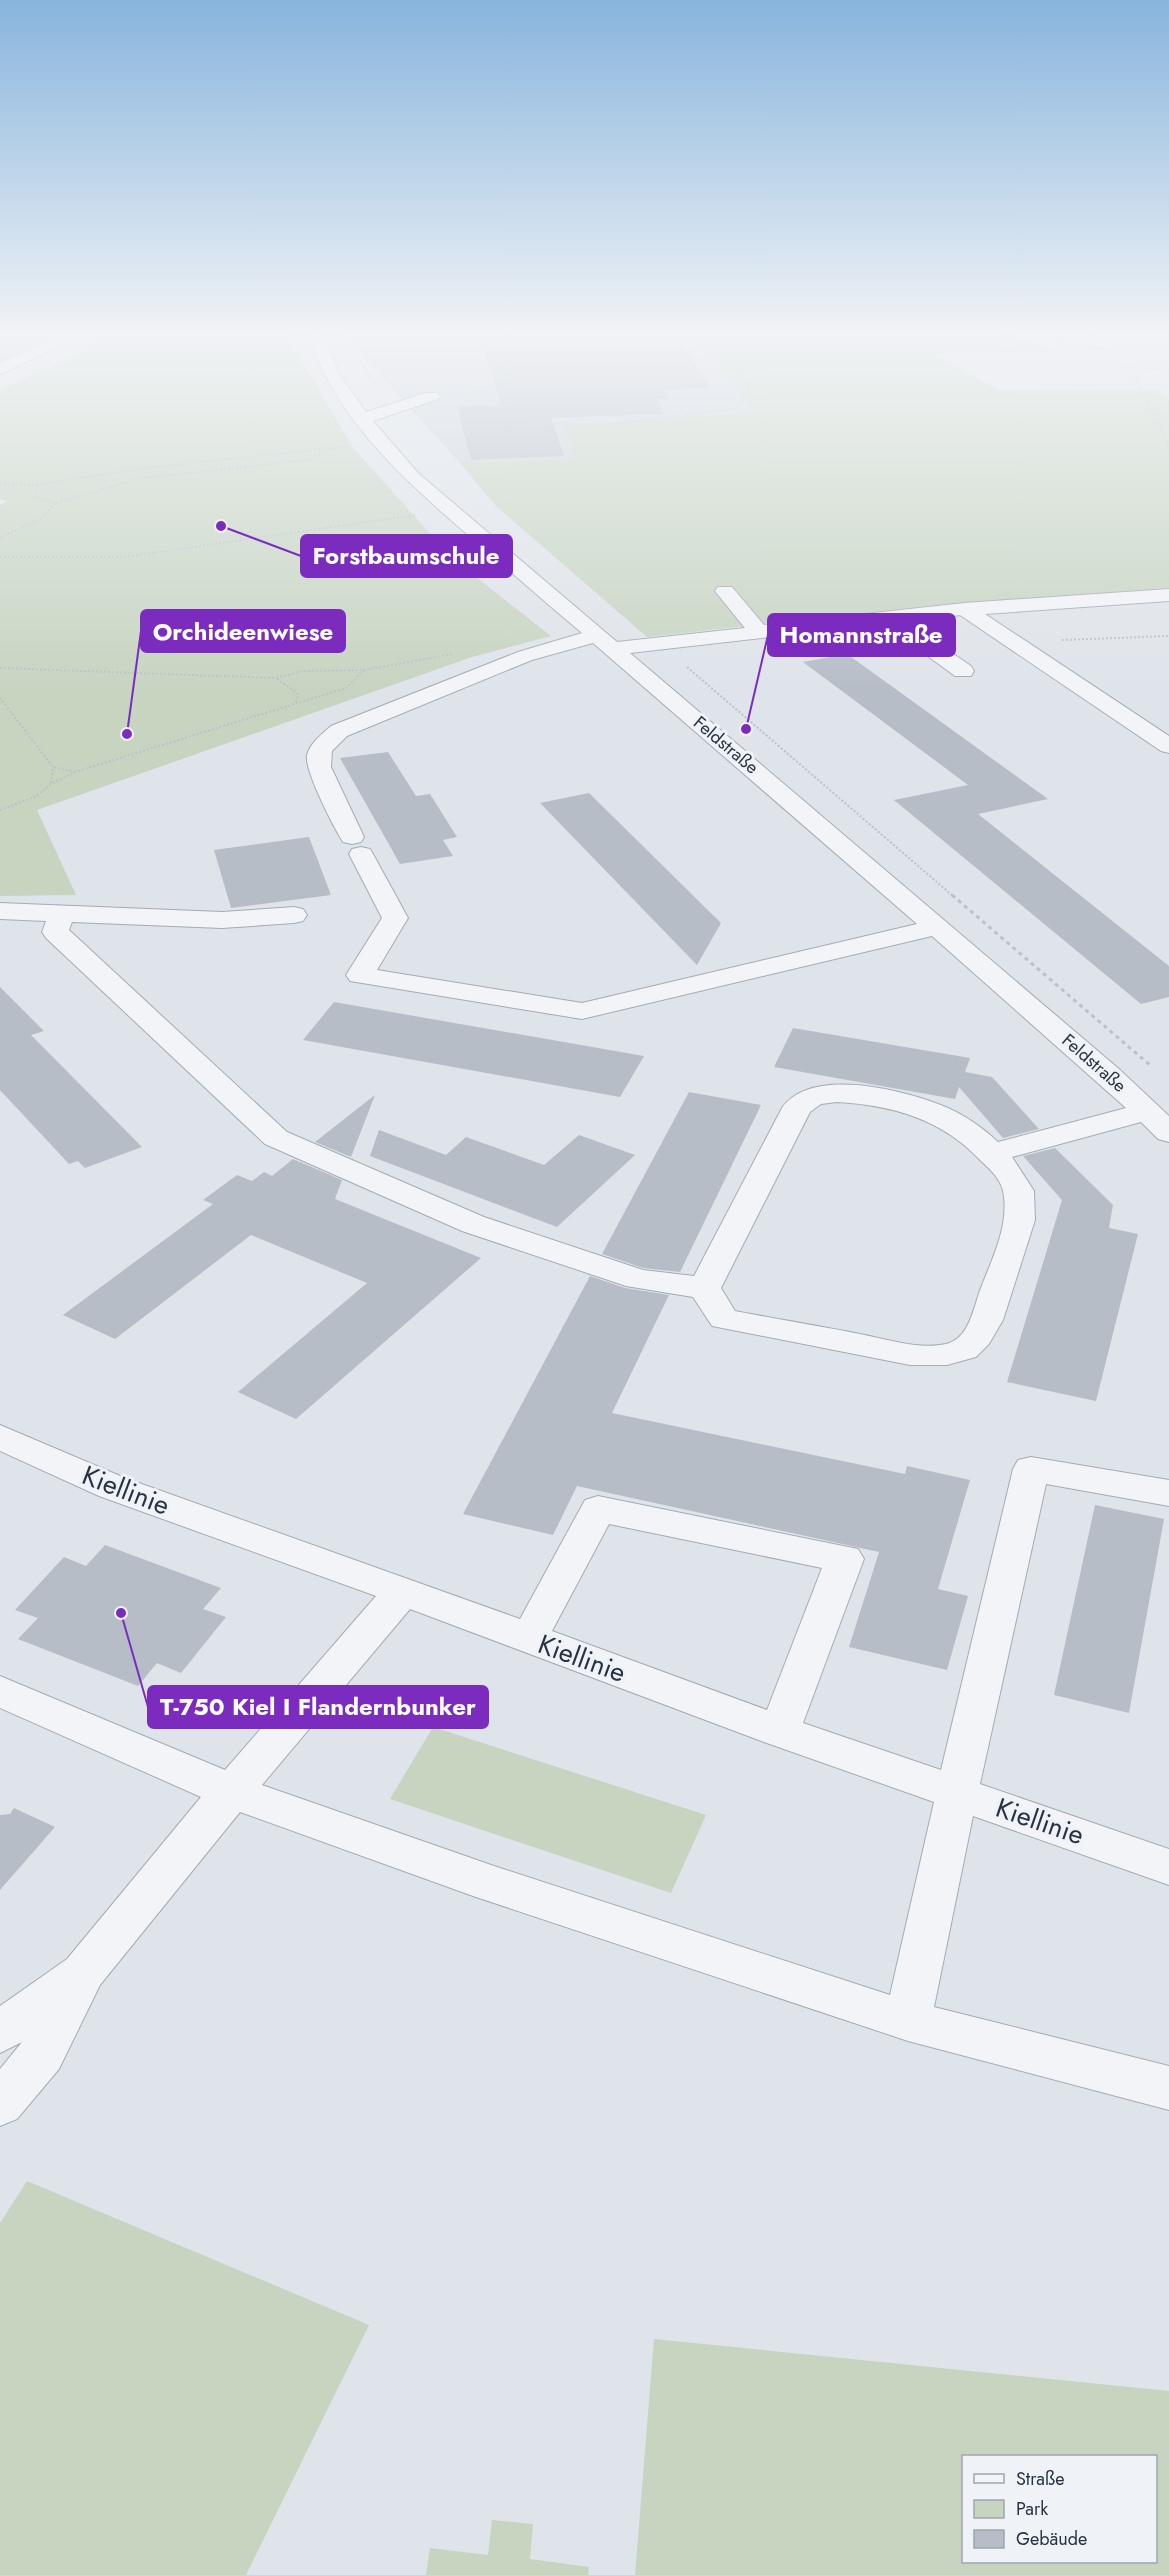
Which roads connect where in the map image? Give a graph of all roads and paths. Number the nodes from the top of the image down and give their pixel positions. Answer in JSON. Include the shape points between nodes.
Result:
{"nodes":[{"id":1,"x":295,"y":452,"type":"edge"},
{"id":2,"x":324,"y":452,"type":"edge"},
{"id":3,"x":390,"y":452,"type":"edge"},
{"id":4,"x":0,"y":484,"type":"edge"},
{"id":5,"x":37,"y":485,"type":"junction"},
{"id":6,"x":56,"y":503,"type":"junction"},
{"id":7,"x":452,"y":510,"type":"junction"},
{"id":8,"x":0,"y":538,"type":"edge"},
{"id":9,"x":0,"y":557,"type":"edge"},
{"id":10,"x":725,"y":591,"type":"dead end"},
{"id":11,"x":1169,"y":595,"type":"edge"},
{"id":12,"x":964,"y":609,"type":"junction"},
{"id":13,"x":886,"y":617,"type":"junction"},
{"id":14,"x":759,"y":632,"type":"junction"},
{"id":15,"x":1169,"y":636,"type":"edge"},
{"id":16,"x":604,"y":643,"type":"junction"},
{"id":17,"x":660,"y":644,"type":"junction"},
{"id":18,"x":1016,"y":644,"type":"junction"},
{"id":19,"x":0,"y":668,"type":"edge"},
{"id":20,"x":963,"y":671,"type":"dead end"},
{"id":21,"x":276,"y":678,"type":"junction"},
{"id":22,"x":0,"y":698,"type":"edge"},
{"id":23,"x":296,"y":702,"type":"junction"},
{"id":24,"x":1169,"y":746,"type":"edge"},
{"id":25,"x":53,"y":767,"type":"junction"},
{"id":26,"x":75,"y":772,"type":"junction"},
{"id":27,"x":51,"y":784,"type":"junction"},
{"id":28,"x":0,"y":810,"type":"edge"},
{"id":29,"x":0,"y":912,"type":"edge"},
{"id":30,"x":61,"y":915,"type":"junction"},
{"id":31,"x":294,"y":915,"type":"dead end"},
{"id":32,"x":938,"y":927,"type":"junction"},
{"id":33,"x":1151,"y":1066,"type":"dead end"},
{"id":34,"x":1148,"y":1111,"type":"junction"},
{"id":35,"x":1169,"y":1133,"type":"edge"},
{"id":36,"x":991,"y":1153,"type":"junction"},
{"id":37,"x":704,"y":1288,"type":"junction"},
{"id":38,"x":0,"y":1437,"type":"edge"},
{"id":39,"x":1169,"y":1493,"type":"edge"},
{"id":40,"x":403,"y":1591,"type":"junction"},
{"id":41,"x":530,"y":1638,"type":"junction"},
{"id":42,"x":0,"y":1690,"type":"edge"},
{"id":43,"x":779,"y":1731,"type":"junction"},
{"id":44,"x":233,"y":1792,"type":"junction"},
{"id":45,"x":957,"y":1792,"type":"junction"},
{"id":46,"x":1169,"y":1867,"type":"edge"},
{"id":47,"x":84,"y":1971,"type":"junction"},
{"id":48,"x":908,"y":2021,"type":"junction"},
{"id":49,"x":0,"y":2032,"type":"edge"},
{"id":50,"x":1169,"y":2088,"type":"edge"},
{"id":51,"x":0,"y":2104,"type":"edge"}],
"edges":[{"from":1,"to":5,"type":"path","via":[[130,470]]},
{"from":2,"to":6,"type":"path","via":[[308,460],[142,478]]},
{"from":3,"to":7,"type":"street","name":"Feldstraße","via":[[412,477]]},
{"from":4,"to":5,"type":"path"},
{"from":5,"to":6,"type":"path","via":[[36,498]]},
{"from":6,"to":8,"type":"path","via":[[40,519]]},
{"from":7,"to":9,"type":"path","via":[[124,557]]},
{"from":7,"to":16,"type":"street","name":"Feldstraße"},
{"from":10,"to":14,"type":"street"},
{"from":11,"to":12,"type":"street"},
{"from":12,"to":13,"type":"street"},
{"from":12,"to":18,"type":"street"},
{"from":13,"to":14,"type":"street"},
{"from":13,"to":20,"type":"street"},
{"from":14,"to":17,"type":"street"},
{"from":15,"to":18,"type":"path"},
{"from":16,"to":17,"type":"street"},
{"from":16,"to":32,"type":"street","name":"Feldstraße"},
{"from":16,"to":32,"type":"street","via":[[525,656],[339,731],[322,746],[317,756],[319,767],[395,918],[360,975],[582,1011]]},
{"from":17,"to":33,"type":"path"},
{"from":18,"to":24,"type":"street"},
{"from":19,"to":21,"type":"path"},
{"from":21,"to":23,"type":"path","via":[[298,694]]},
{"from":21,"to":23,"type":"path","via":[[302,671],[364,670],[346,688]]},
{"from":22,"to":25,"type":"path"},
{"from":23,"to":26,"type":"path"},
{"from":25,"to":26,"type":"path"},
{"from":25,"to":27,"type":"path"},
{"from":26,"to":27,"type":"path"},
{"from":27,"to":28,"type":"path","via":[[37,796]]},
{"from":29,"to":30,"type":"street"},
{"from":30,"to":31,"type":"street","via":[[222,920]]},
{"from":30,"to":37,"type":"street","via":[[55,932],[276,1138],[473,1224],[638,1279]]},
{"from":32,"to":34,"type":"street","name":"Feldstraße"},
{"from":34,"to":35,"type":"street","name":"Feldstraße"},
{"from":34,"to":36,"type":"street"},
{"from":36,"to":37,"type":"street","via":[[974,1134],[945,1115],[847,1094],[816,1095],[802,1100]]},
{"from":36,"to":37,"type":"street","via":[[1012,1176],[1020,1195],[1019,1221],[985,1326],[973,1342],[955,1353],[896,1352],[724,1319]]},
{"from":38,"to":40,"type":"street","name":"Kiellinie","via":[[112,1487]]},
{"from":39,"to":45,"type":"street","via":[[1030,1469]]},
{"from":40,"to":41,"type":"street","name":"Kiellinie"},
{"from":40,"to":44,"type":"street"},
{"from":41,"to":43,"type":"street","name":"Kiellinie"},
{"from":41,"to":43,"type":"street","via":[[598,1509],[845,1559]]},
{"from":42,"to":44,"type":"street"},
{"from":43,"to":45,"type":"street","name":"Kiellinie"},
{"from":44,"to":47,"type":"street"},
{"from":44,"to":48,"type":"street","via":[[489,1883]]},
{"from":45,"to":46,"type":"street","name":"Kiellinie"},
{"from":45,"to":48,"type":"street"},
{"from":47,"to":49,"type":"street"},
{"from":47,"to":51,"type":"street","via":[[42,2054]]},
{"from":48,"to":50,"type":"street"}]}
